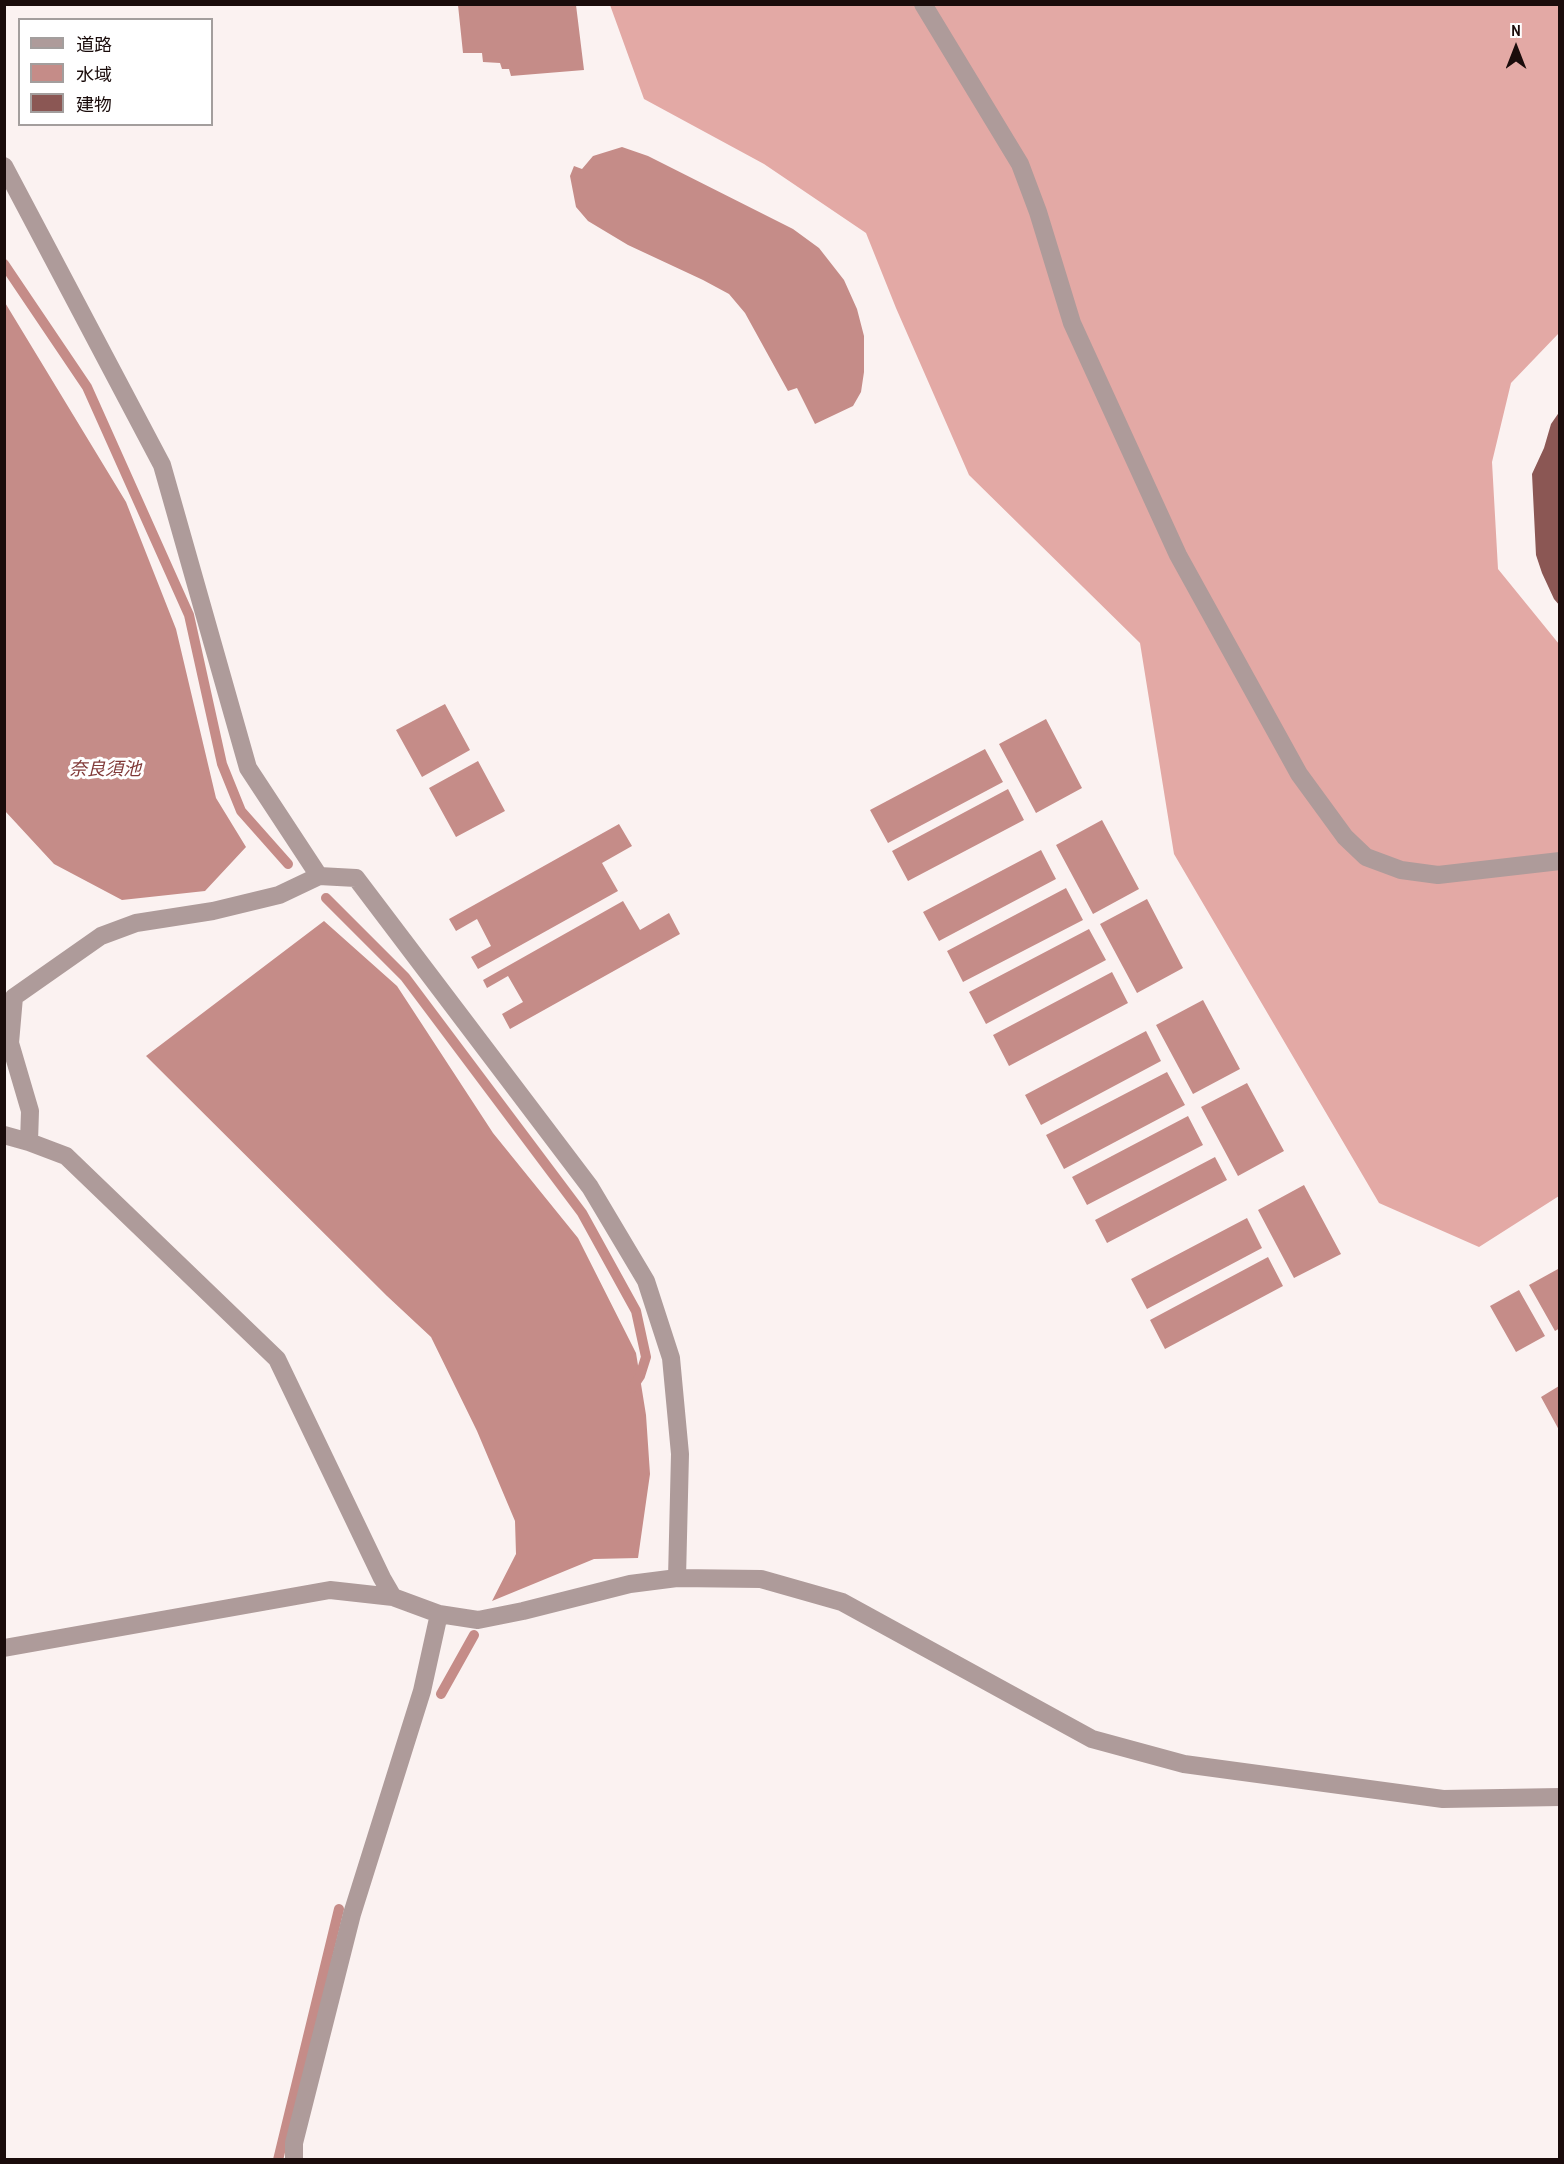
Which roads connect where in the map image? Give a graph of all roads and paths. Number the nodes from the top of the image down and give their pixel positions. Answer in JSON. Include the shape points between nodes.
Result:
{"nodes":[{"id":1,"x":923,"y":4,"type":"edge"},
{"id":2,"x":4,"y":166,"type":"edge"},
{"id":3,"x":1560,"y":861,"type":"edge"},
{"id":4,"x":320,"y":876,"type":"junction"},
{"id":5,"x":9,"y":994,"type":"edge"},
{"id":6,"x":4,"y":1135,"type":"edge"},
{"id":7,"x":28,"y":1142,"type":"junction"},
{"id":8,"x":677,"y":1578,"type":"junction"},
{"id":9,"x":393,"y":1597,"type":"junction"},
{"id":10,"x":439,"y":1614,"type":"junction"},
{"id":11,"x":4,"y":1648,"type":"edge"},
{"id":12,"x":1560,"y":1797,"type":"edge"},
{"id":13,"x":294,"y":2160,"type":"edge"}],
"edges":[{"from":1,"to":3,"type":"street","via":[[1020,164],[1072,324],[1178,555],[1299,774],[1345,837],[1366,857],[1401,870],[1438,875]]},
{"from":2,"to":4,"type":"street","via":[[162,465],[248,768]]},
{"from":4,"to":5,"type":"street","via":[[279,895],[213,911],[136,923],[101,936]]},
{"from":4,"to":8,"type":"street","via":[[356,878],[590,1187],[646,1281],[671,1358],[680,1454]]},
{"from":5,"to":7,"type":"street","via":[[10,1043],[30,1111]]},
{"from":6,"to":7,"type":"street"},
{"from":7,"to":9,"type":"street","via":[[66,1156],[277,1359]]},
{"from":8,"to":10,"type":"street","via":[[630,1584],[477,1620]]},
{"from":8,"to":12,"type":"street","via":[[761,1579],[842,1602],[1092,1739],[1184,1764],[1443,1799]]},
{"from":9,"to":10,"type":"street"},
{"from":9,"to":11,"type":"street","via":[[330,1590]]},
{"from":10,"to":13,"type":"street","via":[[422,1691],[352,1914],[294,2143]]}]}
